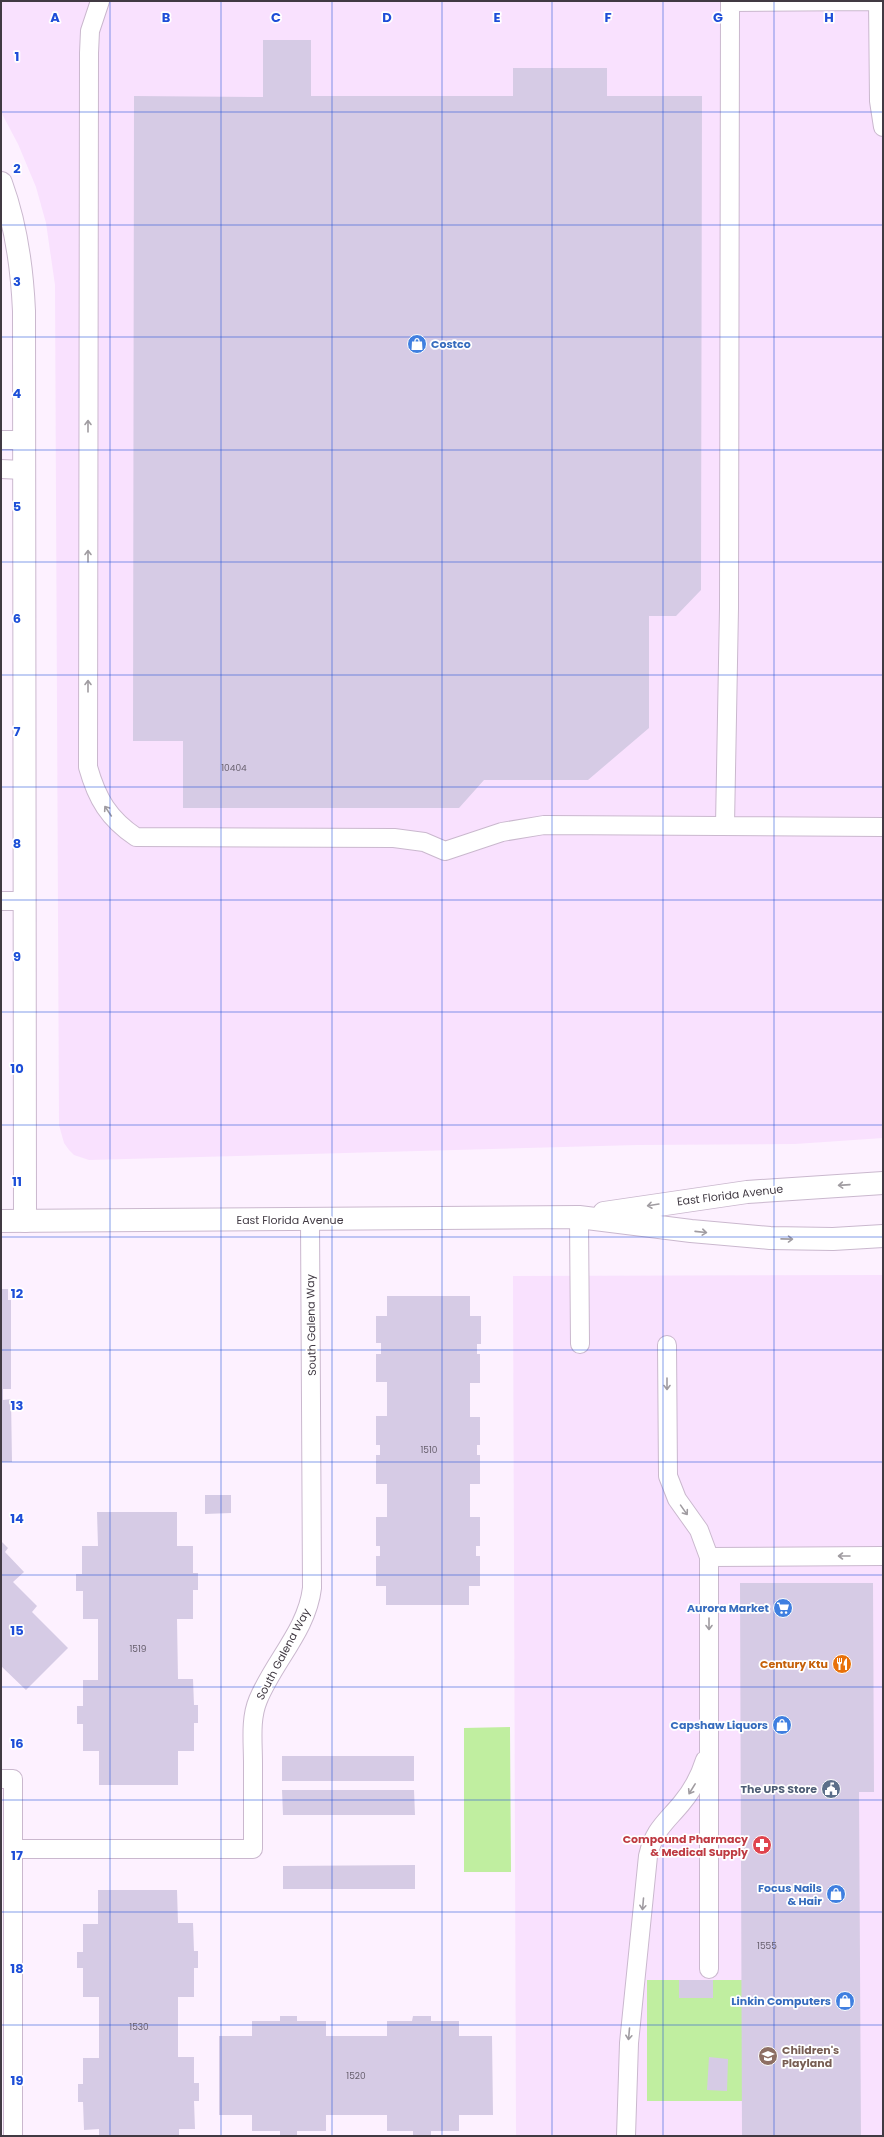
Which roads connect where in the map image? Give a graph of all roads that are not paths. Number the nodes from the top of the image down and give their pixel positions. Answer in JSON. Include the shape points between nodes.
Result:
{"nodes":[{"id":1,"x":100,"y":1,"type":"edge"},
{"id":2,"x":729,"y":1,"type":"edge"},
{"id":3,"x":878,"y":1,"type":"edge"},
{"id":4,"x":883,"y":128,"type":"edge"},
{"id":5,"x":1,"y":183,"type":"edge"},
{"id":6,"x":1,"y":440,"type":"edge"},
{"id":7,"x":24,"y":440,"type":"junction"},
{"id":8,"x":1,"y":469,"type":"edge"},
{"id":9,"x":23,"y":470,"type":"junction"},
{"id":10,"x":725,"y":825,"type":"junction"},
{"id":11,"x":883,"y":827,"type":"edge"},
{"id":12,"x":1,"y":901,"type":"edge"},
{"id":13,"x":25,"y":901,"type":"junction"},
{"id":14,"x":883,"y":1183,"type":"edge"},
{"id":15,"x":579,"y":1217,"type":"junction"},
{"id":16,"x":310,"y":1220,"type":"junction"},
{"id":17,"x":1,"y":1221,"type":"edge"},
{"id":18,"x":25,"y":1221,"type":"junction"},
{"id":19,"x":883,"y":1236,"type":"edge"},
{"id":20,"x":580,"y":1344,"type":"dead end"},
{"id":21,"x":667,"y":1345,"type":"dead end"},
{"id":22,"x":883,"y":1556,"type":"edge"},
{"id":23,"x":709,"y":1557,"type":"junction"},
{"id":24,"x":708,"y":1740,"type":"junction"},
{"id":25,"x":1,"y":1779,"type":"edge"},
{"id":26,"x":13,"y":1849,"type":"junction"},
{"id":27,"x":708,"y":1969,"type":"dead end"},
{"id":28,"x":13,"y":2136,"type":"edge"},
{"id":29,"x":626,"y":2136,"type":"edge"}],
"edges":[{"from":10,"to":1,"type":"lane","one_way":true,"via":[[528,826],[446,851],[424,842],[394,838],[136,837],[120,826],[109,814],[94,789],[88,767],[89,53],[90,31]]},
{"from":2,"to":3,"type":"lane"},
{"from":2,"to":10,"type":"lane","via":[[729,593]]},
{"from":3,"to":4,"type":"lane","via":[[879,101]]},
{"from":5,"to":7,"type":"main road","via":[[15,230],[22,273]]},
{"from":6,"to":7,"type":"lane"},
{"from":7,"to":9,"type":"main road"},
{"from":8,"to":9,"type":"lane"},
{"from":9,"to":13,"type":"main road"},
{"from":10,"to":11,"type":"lane"},
{"from":12,"to":13,"type":"lane"},
{"from":13,"to":18,"type":"main road"},
{"from":14,"to":15,"type":"main road","name":"East Florida Avenue","one_way":true,"via":[[740,1193]]},
{"from":15,"to":16,"type":"main road","name":"East Florida Avenue"},
{"from":15,"to":19,"type":"main road","name":"East Florida Avenue","one_way":true,"via":[[770,1238],[833,1239]]},
{"from":15,"to":20,"type":"lane"},
{"from":16,"to":18,"type":"main road","name":"East Florida Avenue"},
{"from":16,"to":26,"type":"lane","name":"South Galena Way","via":[[312,1588],[311,1599],[303,1620],[264,1688],[254,1712],[253,1848]]},
{"from":17,"to":18,"type":"main road","name":"East Florida Avenue"},
{"from":21,"to":23,"type":"lane","one_way":true,"via":[[668,1476],[677,1499],[699,1530]]},
{"from":22,"to":23,"type":"lane","one_way":true},
{"from":23,"to":24,"type":"lane","one_way":true},
{"from":24,"to":27,"type":"lane"},
{"from":24,"to":29,"type":"lane","one_way":true,"via":[[702,1770],[692,1790],[660,1826],[652,1839],[648,1856],[628,2043]]},
{"from":25,"to":26,"type":"lane","via":[[13,1779]]},
{"from":26,"to":28,"type":"lane"}]}
